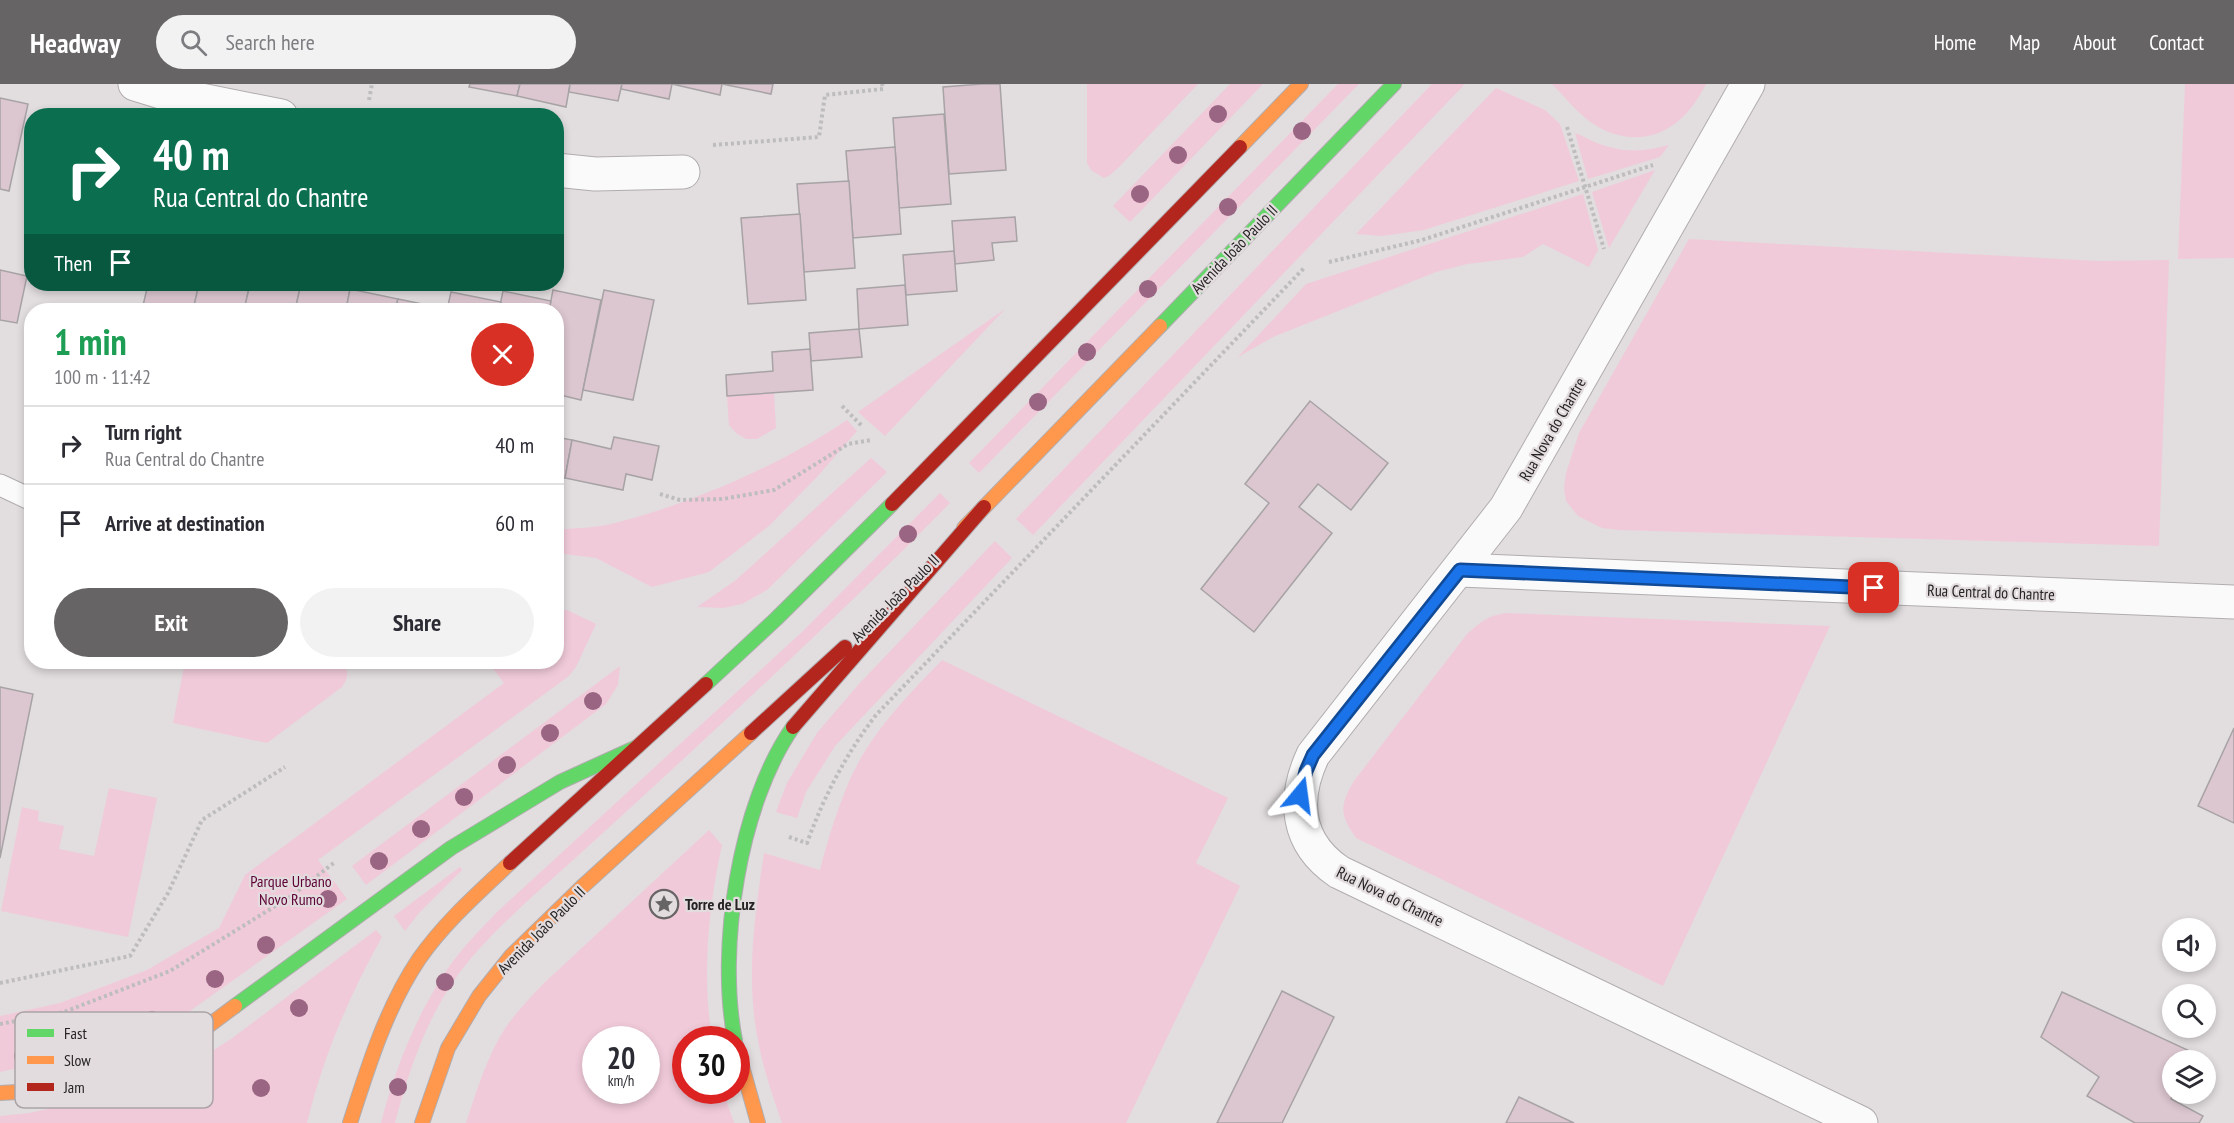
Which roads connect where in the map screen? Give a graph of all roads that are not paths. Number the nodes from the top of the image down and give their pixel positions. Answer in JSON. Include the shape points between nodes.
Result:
{"nodes":[{"id":1,"x":135,"y":84,"type":"edge"},
{"id":2,"x":1302,"y":84,"type":"edge"},
{"id":3,"x":1394,"y":84,"type":"edge"},
{"id":4,"x":1748,"y":84,"type":"edge"},
{"id":5,"x":241,"y":108,"type":"edge"},
{"id":6,"x":564,"y":171,"type":"edge"},
{"id":7,"x":683,"y":172,"type":"dead end"},
{"id":8,"x":0,"y":485,"type":"edge"},
{"id":9,"x":24,"y":496,"type":"edge"},
{"id":10,"x":984,"y":507,"type":"junction"},
{"id":11,"x":1460,"y":570,"type":"junction"},
{"id":12,"x":2234,"y":602,"type":"edge"},
{"id":13,"x":637,"y":747,"type":"junction"},
{"id":14,"x":213,"y":1023,"type":"edge"},
{"id":15,"x":734,"y":1026,"type":"edge"},
{"id":16,"x":15,"y":1092,"type":"edge"},
{"id":17,"x":0,"y":1093,"type":"edge"},
{"id":18,"x":750,"y":1095,"type":"edge"},
{"id":19,"x":350,"y":1123,"type":"edge"},
{"id":20,"x":422,"y":1123,"type":"edge"},
{"id":21,"x":758,"y":1123,"type":"edge"},
{"id":22,"x":1860,"y":1123,"type":"edge"}],
"edges":[{"from":1,"to":5,"type":"street"},
{"from":2,"to":13,"type":"main road","via":[[776,620]]},
{"from":3,"to":10,"type":"main road","name":"Avenida João Paulo II"},
{"from":4,"to":11,"type":"street","name":"Rua Nova do Chantre","via":[[1506,508]]},
{"from":6,"to":7,"type":"street"},
{"from":8,"to":9,"type":"lane"},
{"from":10,"to":15,"type":"main road","via":[[835,675],[782,743],[750,824],[736,886],[730,977]]},
{"from":10,"to":20,"type":"main road","name":"Avenida João Paulo II","via":[[824,667],[511,956],[479,996],[448,1048]]},
{"from":11,"to":12,"type":"street","name":"Rua Central do Chantre"},
{"from":11,"to":22,"type":"street","name":"Rua Nova do Chantre","via":[[1313,755],[1300,795],[1303,823],[1322,859],[1340,872]]},
{"from":13,"to":14,"type":"main road","via":[[560,782],[451,848]]},
{"from":13,"to":19,"type":"main road","via":[[478,893],[432,941],[404,985],[383,1030]]},
{"from":16,"to":17,"type":"main road"},
{"from":18,"to":21,"type":"main road"}]}
